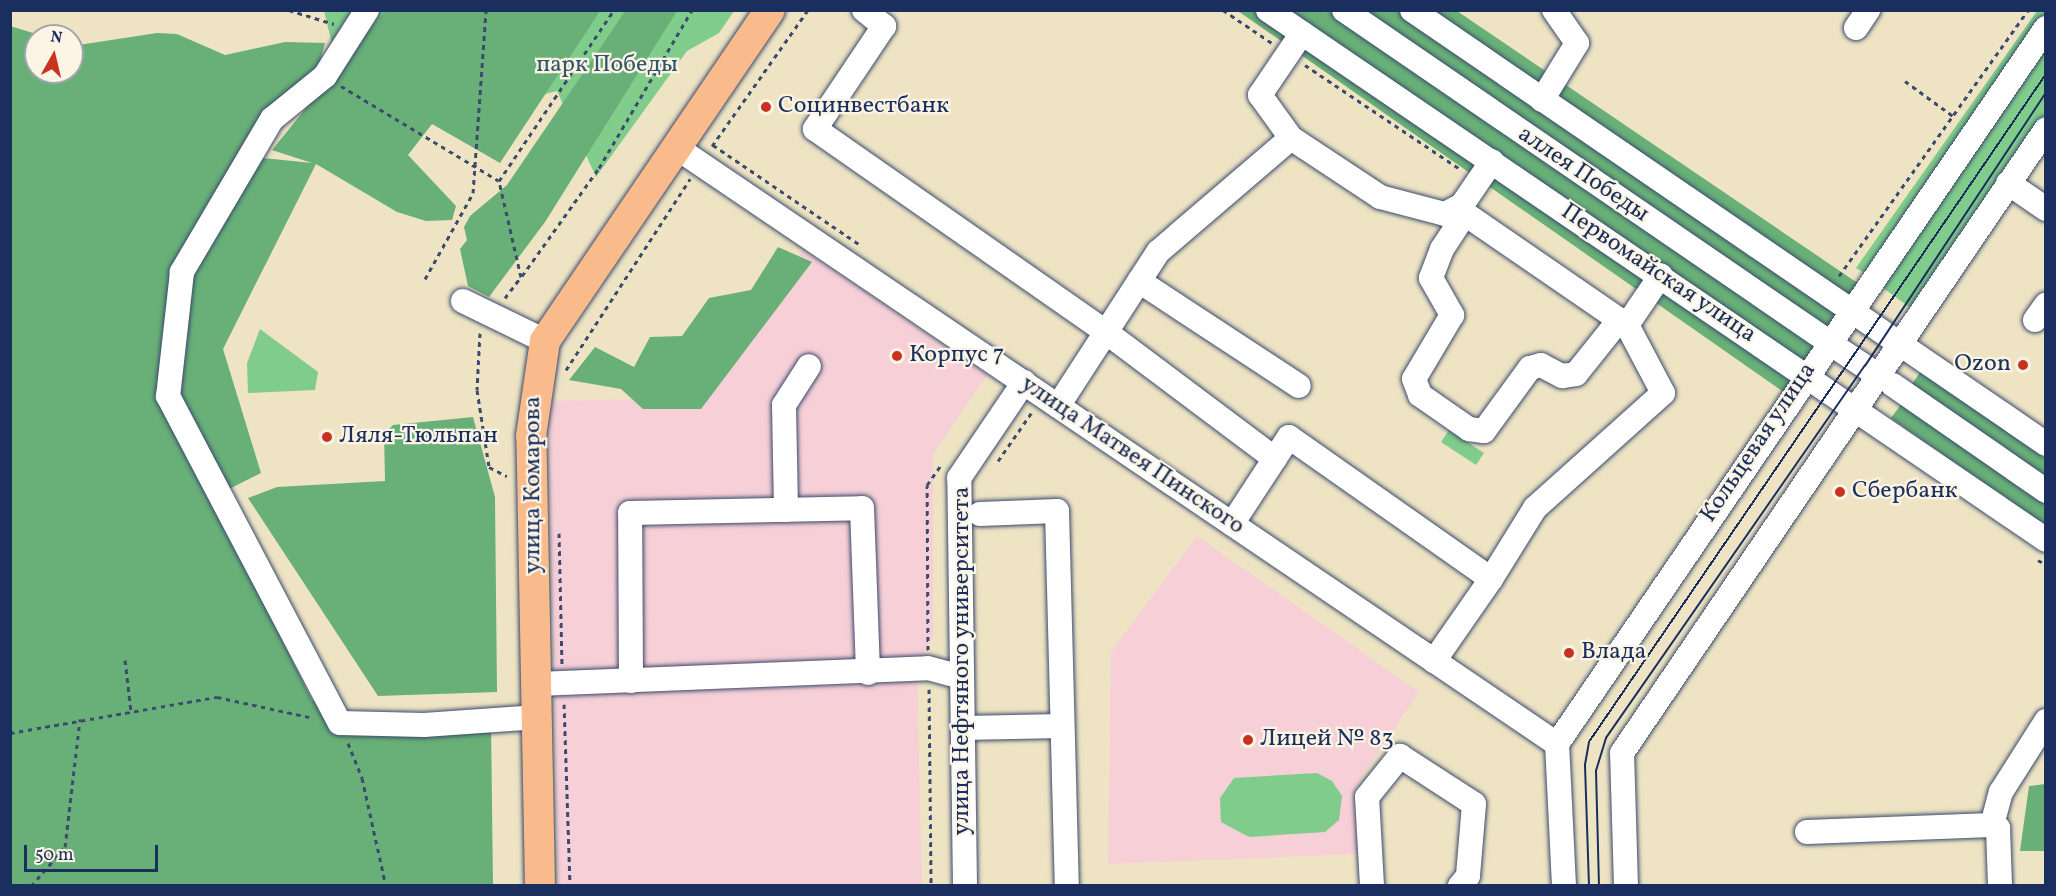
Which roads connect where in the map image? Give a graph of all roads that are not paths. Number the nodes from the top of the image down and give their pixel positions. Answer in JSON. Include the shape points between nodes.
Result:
{"nodes":[{"id":1,"x":770,"y":10,"type":"edge"},
{"id":2,"x":864,"y":10,"type":"edge"},
{"id":3,"x":1268,"y":10,"type":"edge"},
{"id":4,"x":1344,"y":10,"type":"edge"},
{"id":5,"x":1412,"y":10,"type":"edge"},
{"id":6,"x":1554,"y":10,"type":"edge"},
{"id":7,"x":361,"y":20,"type":"edge"},
{"id":8,"x":2046,"y":28,"type":"edge"},
{"id":9,"x":1302,"y":33,"type":"junction"},
{"id":10,"x":1542,"y":100,"type":"junction"},
{"id":11,"x":2046,"y":129,"type":"edge"},
{"id":12,"x":1291,"y":138,"type":"junction"},
{"id":13,"x":689,"y":155,"type":"junction"},
{"id":14,"x":1492,"y":161,"type":"junction"},
{"id":15,"x":2008,"y":183,"type":"junction"},
{"id":16,"x":2046,"y":209,"type":"edge"},
{"id":17,"x":1467,"y":220,"type":"junction"},
{"id":18,"x":1661,"y":275,"type":"junction"},
{"id":19,"x":1139,"y":281,"type":"junction"},
{"id":20,"x":463,"y":301,"type":"dead end"},
{"id":21,"x":1849,"y":312,"type":"junction"},
{"id":22,"x":1615,"y":320,"type":"junction"},
{"id":23,"x":1106,"y":332,"type":"junction"},
{"id":24,"x":545,"y":341,"type":"junction"},
{"id":25,"x":1899,"y":343,"type":"junction"},
{"id":26,"x":809,"y":366,"type":"dead end"},
{"id":27,"x":1870,"y":370,"type":"dead end"},
{"id":28,"x":1805,"y":373,"type":"junction"},
{"id":29,"x":1893,"y":385,"type":"dead end"},
{"id":30,"x":1299,"y":386,"type":"dead end"},
{"id":31,"x":1042,"y":394,"type":"junction"},
{"id":32,"x":1853,"y":406,"type":"junction"},
{"id":33,"x":2046,"y":444,"type":"edge"},
{"id":34,"x":1275,"y":459,"type":"junction"},
{"id":35,"x":2046,"y":491,"type":"edge"},
{"id":36,"x":786,"y":510,"type":"junction"},
{"id":37,"x":980,"y":514,"type":"dead end"},
{"id":38,"x":1233,"y":524,"type":"junction"},
{"id":39,"x":2046,"y":540,"type":"edge"},
{"id":40,"x":1491,"y":579,"type":"junction"},
{"id":41,"x":1434,"y":661,"type":"junction"},
{"id":42,"x":868,"y":673,"type":"junction"},
{"id":43,"x":961,"y":677,"type":"junction"},
{"id":44,"x":631,"y":681,"type":"junction"},
{"id":45,"x":550,"y":684,"type":"junction"},
{"id":46,"x":537,"y":717,"type":"junction"},
{"id":47,"x":2046,"y":721,"type":"edge"},
{"id":48,"x":1062,"y":726,"type":"junction"},
{"id":49,"x":963,"y":728,"type":"junction"},
{"id":50,"x":1557,"y":744,"type":"junction"},
{"id":51,"x":1992,"y":825,"type":"junction"},
{"id":52,"x":1806,"y":832,"type":"dead end"},
{"id":53,"x":540,"y":885,"type":"edge"},
{"id":54,"x":965,"y":885,"type":"edge"},
{"id":55,"x":1067,"y":885,"type":"edge"},
{"id":56,"x":1371,"y":885,"type":"edge"},
{"id":57,"x":1460,"y":885,"type":"edge"},
{"id":58,"x":1564,"y":885,"type":"edge"},
{"id":59,"x":1626,"y":885,"type":"edge"},
{"id":60,"x":2000,"y":885,"type":"edge"}],
"edges":[{"from":1,"to":13,"type":"main road","name":"улица Комарова"},
{"from":2,"to":23,"type":"street","via":[[884,26],[815,129]]},
{"from":3,"to":9,"type":"street","name":"Первомайская улица"},
{"from":4,"to":27,"type":"street","name":"аллея Победы"},
{"from":5,"to":10,"type":"street"},
{"from":6,"to":10,"type":"street","via":[[1577,43]]},
{"from":7,"to":46,"type":"street","via":[[325,76],[272,118],[182,272],[168,396],[340,723],[424,725]]},
{"from":8,"to":21,"type":"street","name":"Кольцевая улица"},
{"from":9,"to":12,"type":"street","via":[[1260,95]]},
{"from":9,"to":14,"type":"street","name":"Первомайская улица"},
{"from":10,"to":21,"type":"street"},
{"from":11,"to":15,"type":"street"},
{"from":12,"to":17,"type":"street","via":[[1380,197]]},
{"from":12,"to":19,"type":"street","name":"улица Нефтяного университета","via":[[1158,252]]},
{"from":13,"to":24,"type":"main road","name":"улица Комарова"},
{"from":13,"to":31,"type":"street","name":"улица Матвея Пинского"},
{"from":14,"to":17,"type":"street"},
{"from":14,"to":18,"type":"street","name":"Первомайская улица"},
{"from":15,"to":16,"type":"street"},
{"from":15,"to":25,"type":"street"},
{"from":17,"to":22,"type":"street"},
{"from":17,"to":22,"type":"street","via":[[1442,249],[1431,278],[1452,315],[1413,379],[1419,396],[1469,429],[1484,431],[1530,368],[1541,365],[1562,376],[1576,374]]},
{"from":18,"to":22,"type":"street"},
{"from":18,"to":28,"type":"street","name":"Первомайская улица"},
{"from":19,"to":23,"type":"street","name":"улица Нефтяного университета"},
{"from":19,"to":30,"type":"street"},
{"from":20,"to":24,"type":"street"},
{"from":21,"to":25,"type":"street"},
{"from":21,"to":28,"type":"street","name":"Кольцевая улица"},
{"from":22,"to":40,"type":"street","via":[[1663,393],[1535,508]]},
{"from":23,"to":31,"type":"street","name":"улица Нефтяного университета"},
{"from":23,"to":34,"type":"street"},
{"from":24,"to":45,"type":"main road","name":"улица Комарова","via":[[531,436]]},
{"from":25,"to":32,"type":"street"},
{"from":25,"to":33,"type":"street"},
{"from":26,"to":36,"type":"street","via":[[784,405]]},
{"from":28,"to":32,"type":"street","name":"Первомайская улица"},
{"from":28,"to":50,"type":"street","name":"Кольцевая улица"},
{"from":29,"to":35,"type":"street"},
{"from":31,"to":38,"type":"street","name":"улица Матвея Пинского"},
{"from":31,"to":43,"type":"street","name":"улица Нефтяного университета","via":[[960,478]]},
{"from":32,"to":39,"type":"street","name":"Первомайская улица"},
{"from":32,"to":59,"type":"street","via":[[1622,753]]},
{"from":34,"to":38,"type":"street"},
{"from":34,"to":40,"type":"street","via":[[1289,437]]},
{"from":36,"to":42,"type":"street","via":[[862,508]]},
{"from":36,"to":44,"type":"street","via":[[630,513]]},
{"from":37,"to":48,"type":"street","via":[[1057,511]]},
{"from":38,"to":41,"type":"street","name":"улица Матвея Пинского"},
{"from":40,"to":41,"type":"street"},
{"from":41,"to":50,"type":"street","name":"улица Матвея Пинского"},
{"from":42,"to":43,"type":"street","via":[[928,668]]},
{"from":42,"to":44,"type":"street"},
{"from":43,"to":49,"type":"street","name":"улица Нефтяного университета"},
{"from":44,"to":45,"type":"street"},
{"from":45,"to":46,"type":"main road","name":"улица Комарова"},
{"from":46,"to":53,"type":"main road","name":"улица Комарова"},
{"from":47,"to":51,"type":"street","via":[[2001,792]]},
{"from":48,"to":49,"type":"street"},
{"from":48,"to":55,"type":"street"},
{"from":49,"to":54,"type":"street","name":"улица Нефтяного университета"},
{"from":50,"to":58,"type":"street"},
{"from":51,"to":52,"type":"street"},
{"from":51,"to":60,"type":"street","via":[[1998,828]]},
{"from":56,"to":57,"type":"street","via":[[1366,797],[1400,756],[1474,804],[1468,876]]}]}
